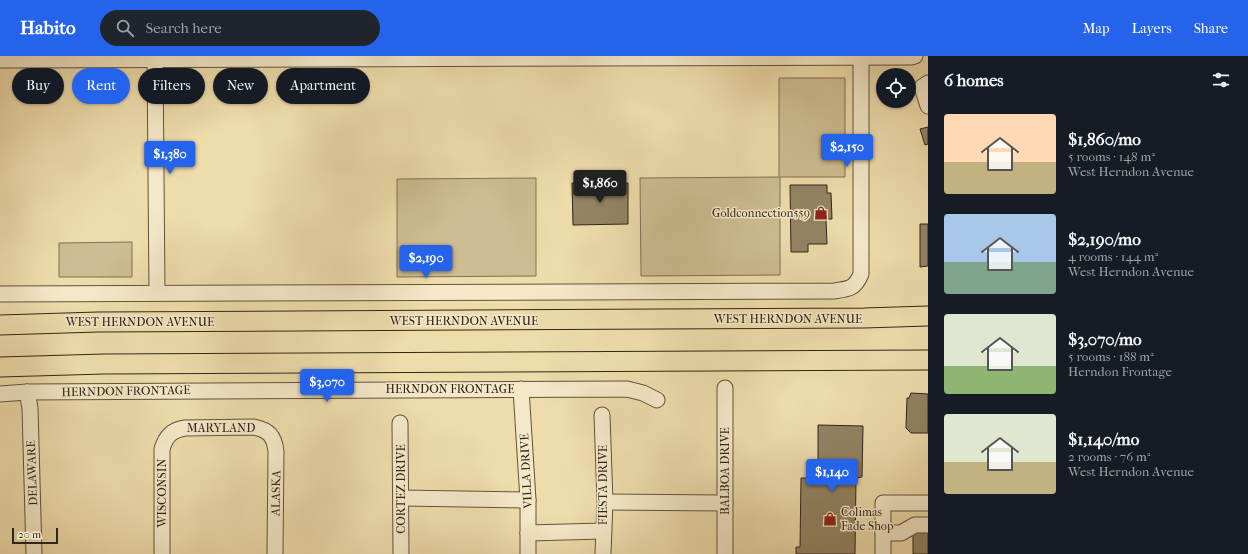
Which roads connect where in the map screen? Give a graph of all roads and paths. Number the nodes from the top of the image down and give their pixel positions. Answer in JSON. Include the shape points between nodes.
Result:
{"nodes":[{"id":1,"x":915,"y":56,"type":"edge"},
{"id":2,"x":861,"y":57,"type":"junction"},
{"id":3,"x":155,"y":58,"type":"edge"},
{"id":4,"x":0,"y":60,"type":"edge"},
{"id":5,"x":928,"y":83,"type":"edge"},
{"id":6,"x":928,"y":106,"type":"edge"},
{"id":7,"x":157,"y":293,"type":"junction"},
{"id":8,"x":0,"y":294,"type":"edge"},
{"id":9,"x":928,"y":316,"type":"edge"},
{"id":10,"x":0,"y":325,"type":"edge"},
{"id":11,"x":928,"y":360,"type":"edge"},
{"id":12,"x":0,"y":367,"type":"edge"},
{"id":13,"x":725,"y":388,"type":"dead end"},
{"id":14,"x":522,"y":389,"type":"junction"},
{"id":15,"x":27,"y":392,"type":"junction"},
{"id":16,"x":0,"y":394,"type":"edge"},
{"id":17,"x":657,"y":400,"type":"dead end"},
{"id":18,"x":602,"y":415,"type":"dead end"},
{"id":19,"x":400,"y":423,"type":"dead end"},
{"id":20,"x":170,"y":433,"type":"joint"},
{"id":21,"x":270,"y":434,"type":"joint"},
{"id":22,"x":402,"y":498,"type":"junction"},
{"id":23,"x":528,"y":500,"type":"junction"},
{"id":24,"x":605,"y":502,"type":"junction"},
{"id":25,"x":725,"y":503,"type":"junction"},
{"id":26,"x":928,"y":503,"type":"edge"},
{"id":27,"x":928,"y":525,"type":"edge"},
{"id":28,"x":603,"y":531,"type":"junction"},
{"id":29,"x":528,"y":533,"type":"junction"},
{"id":30,"x":883,"y":533,"type":"junction"},
{"id":31,"x":34,"y":554,"type":"edge"},
{"id":32,"x":162,"y":554,"type":"edge"},
{"id":33,"x":275,"y":554,"type":"edge"},
{"id":34,"x":401,"y":554,"type":"edge"},
{"id":35,"x":528,"y":554,"type":"edge"},
{"id":36,"x":603,"y":554,"type":"edge"},
{"id":37,"x":725,"y":554,"type":"edge"},
{"id":38,"x":883,"y":554,"type":"edge"}],
"edges":[{"from":1,"to":2,"type":"street"},
{"from":2,"to":3,"type":"street"},
{"from":2,"to":7,"type":"street","via":[[861,274],[857,284],[849,289]]},
{"from":3,"to":4,"type":"street"},
{"from":3,"to":7,"type":"street"},
{"from":5,"to":6,"type":"street","via":[[922,87]]},
{"from":7,"to":8,"type":"street"},
{"from":9,"to":10,"type":"main road","name":"WEST HERNDON AVENUE","via":[[98,322]]},
{"from":11,"to":12,"type":"main road","via":[[104,364]]},
{"from":13,"to":25,"type":"street","name":"BALBOA DRIVE"},
{"from":14,"to":15,"type":"street","name":"HERNDON FRONTAGE"},
{"from":14,"to":17,"type":"street","name":"HERNDON FRONTAGE","via":[[627,389]]},
{"from":14,"to":23,"type":"street","name":"VILLA DRIVE"},
{"from":15,"to":16,"type":"street","name":"HERNDON FRONTAGE"},
{"from":15,"to":31,"type":"street","name":"DELAWARE","via":[[30,408]]},
{"from":18,"to":24,"type":"street","name":"FIESTA DRIVE"},
{"from":19,"to":22,"type":"street","name":"CORTEZ DRIVE"},
{"from":20,"to":21,"type":"street","name":"MARYLAND","via":[[185,428],[254,427]]},
{"from":20,"to":32,"type":"street","name":"WISCONSIN","via":[[162,450]]},
{"from":21,"to":33,"type":"street","name":"ALASKA","via":[[275,442],[276,451]]},
{"from":22,"to":23,"type":"street"},
{"from":22,"to":34,"type":"street","name":"CORTEZ DRIVE"},
{"from":23,"to":29,"type":"street","name":"VILLA DRIVE"},
{"from":24,"to":25,"type":"street"},
{"from":24,"to":28,"type":"street","name":"FIESTA DRIVE"},
{"from":25,"to":37,"type":"street","name":"BALBOA DRIVE"},
{"from":26,"to":30,"type":"street","via":[[883,503]]},
{"from":27,"to":30,"type":"street","via":[[915,525],[900,533]]},
{"from":28,"to":29,"type":"street"},
{"from":28,"to":36,"type":"street","name":"FIESTA DRIVE"},
{"from":29,"to":35,"type":"street","name":"VILLA DRIVE"},
{"from":30,"to":38,"type":"street"}]}
